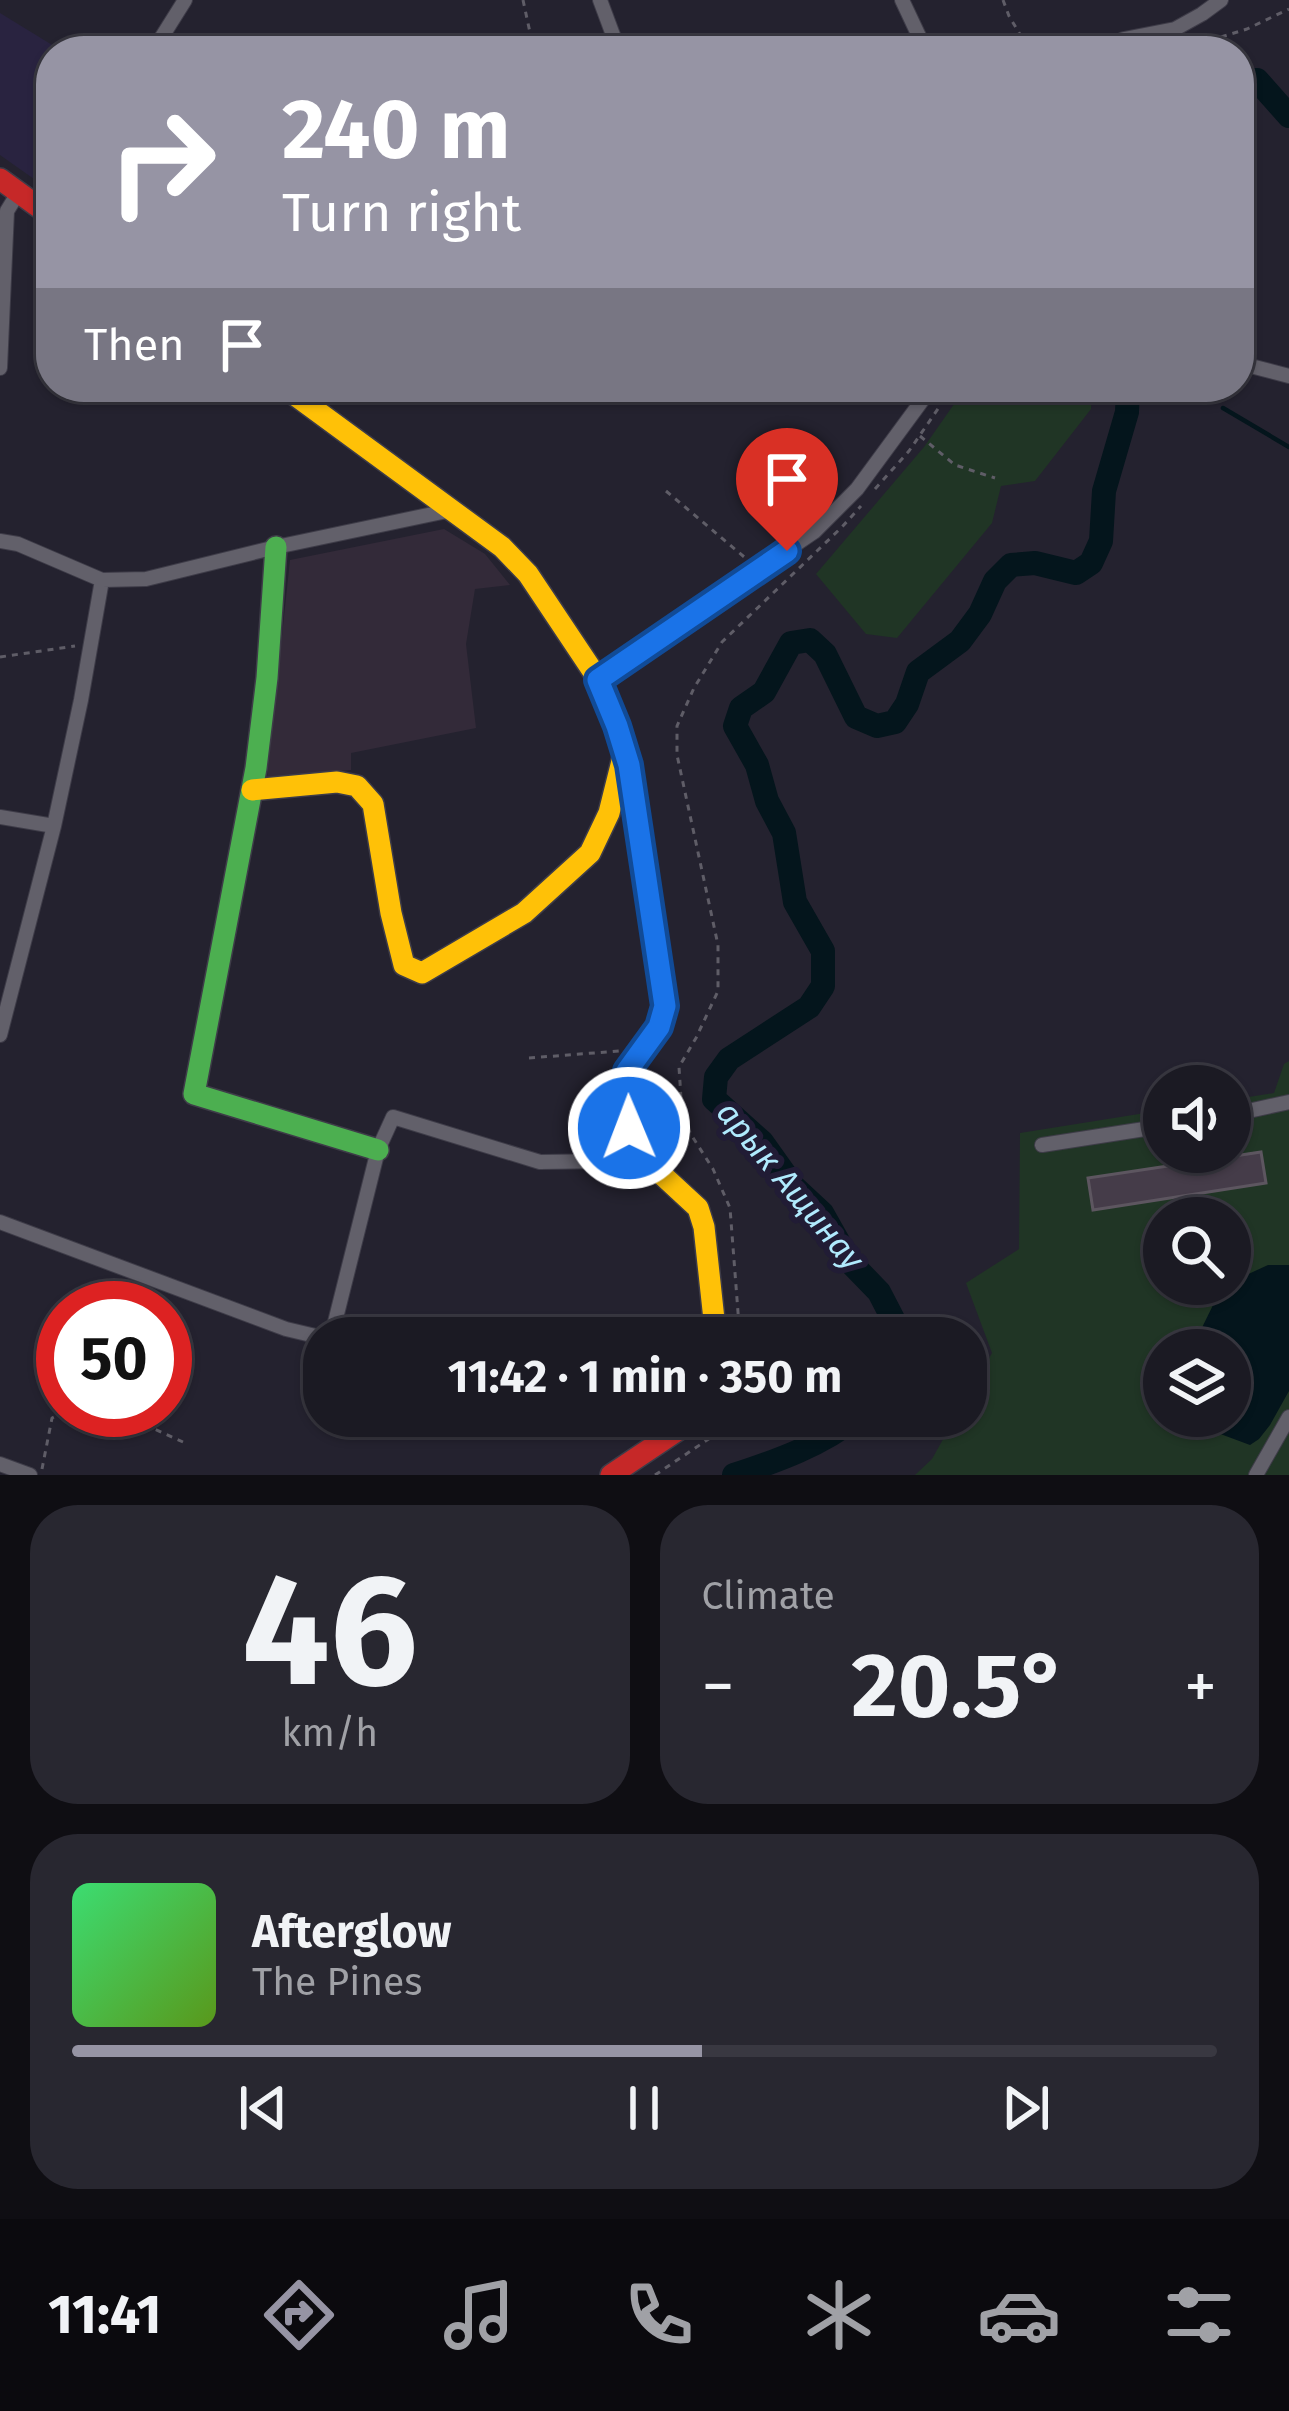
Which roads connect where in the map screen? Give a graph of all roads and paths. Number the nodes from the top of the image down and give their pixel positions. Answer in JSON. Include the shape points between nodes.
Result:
{"nodes":[{"id":1,"x":185,"y":0,"type":"edge"},
{"id":2,"x":523,"y":0,"type":"edge"},
{"id":3,"x":600,"y":0,"type":"edge"},
{"id":4,"x":902,"y":0,"type":"edge"},
{"id":5,"x":1003,"y":0,"type":"edge"},
{"id":6,"x":1221,"y":0,"type":"edge"},
{"id":7,"x":1289,"y":9,"type":"edge"},
{"id":8,"x":162,"y":36,"type":"edge"},
{"id":9,"x":531,"y":36,"type":"edge"},
{"id":10,"x":613,"y":36,"type":"edge"},
{"id":11,"x":919,"y":36,"type":"edge"},
{"id":12,"x":1021,"y":36,"type":"edge"},
{"id":13,"x":1139,"y":36,"type":"edge"},
{"id":14,"x":1224,"y":36,"type":"edge"},
{"id":15,"x":9,"y":186,"type":"edge"},
{"id":16,"x":36,"y":205,"type":"edge"},
{"id":17,"x":1254,"y":367,"type":"edge"},
{"id":18,"x":0,"y":368,"type":"edge"},
{"id":19,"x":1289,"y":376,"type":"edge"},
{"id":20,"x":304,"y":402,"type":"edge"},
{"id":21,"x":921,"y":402,"type":"edge"},
{"id":22,"x":942,"y":402,"type":"edge"},
{"id":23,"x":904,"y":425,"type":"junction"},
{"id":24,"x":919,"y":436,"type":"junction"},
{"id":25,"x":994,"y":478,"type":"dead end"},
{"id":26,"x":666,"y":491,"type":"dead end"},
{"id":27,"x":452,"y":510,"type":"junction"},
{"id":28,"x":0,"y":541,"type":"edge"},
{"id":29,"x":276,"y":547,"type":"junction"},
{"id":30,"x":760,"y":569,"type":"junction"},
{"id":31,"x":102,"y":580,"type":"junction"},
{"id":32,"x":91,"y":644,"type":"junction"},
{"id":33,"x":0,"y":657,"type":"edge"},
{"id":34,"x":598,"y":680,"type":"junction"},
{"id":35,"x":625,"y":750,"type":"junction"},
{"id":36,"x":252,"y":790,"type":"junction"},
{"id":37,"x":0,"y":817,"type":"edge"},
{"id":38,"x":54,"y":826,"type":"junction"},
{"id":39,"x":0,"y":1035,"type":"edge"},
{"id":40,"x":644,"y":1048,"type":"junction"},
{"id":41,"x":529,"y":1058,"type":"dead end"},
{"id":42,"x":1289,"y":1102,"type":"edge"},
{"id":43,"x":1251,"y":1110,"type":"edge"},
{"id":44,"x":1143,"y":1129,"type":"edge"},
{"id":45,"x":1042,"y":1145,"type":"dead end"},
{"id":46,"x":638,"y":1146,"type":"junction"},
{"id":47,"x":378,"y":1150,"type":"junction"},
{"id":48,"x":0,"y":1222,"type":"edge"},
{"id":49,"x":334,"y":1317,"type":"edge"},
{"id":50,"x":714,"y":1317,"type":"edge"},
{"id":51,"x":738,"y":1317,"type":"edge"},
{"id":52,"x":303,"y":1333,"type":"edge"},
{"id":53,"x":1289,"y":1417,"type":"edge"},
{"id":54,"x":48,"y":1437,"type":"edge"},
{"id":55,"x":172,"y":1437,"type":"edge"},
{"id":56,"x":668,"y":1437,"type":"edge"},
{"id":57,"x":712,"y":1437,"type":"edge"},
{"id":58,"x":183,"y":1442,"type":"dead end"},
{"id":59,"x":0,"y":1464,"type":"edge"},
{"id":60,"x":30,"y":1475,"type":"edge"},
{"id":61,"x":41,"y":1475,"type":"edge"},
{"id":62,"x":611,"y":1475,"type":"edge"},
{"id":63,"x":655,"y":1475,"type":"edge"},
{"id":64,"x":1256,"y":1475,"type":"edge"}],
"edges":[{"from":1,"to":8,"type":"street"},
{"from":2,"to":9,"type":"path"},
{"from":3,"to":10,"type":"street"},
{"from":4,"to":11,"type":"street"},
{"from":5,"to":12,"type":"path"},
{"from":6,"to":13,"type":"street","via":[[1175,29]]},
{"from":7,"to":14,"type":"path"},
{"from":15,"to":16,"type":"street"},
{"from":15,"to":18,"type":"street"},
{"from":17,"to":19,"type":"street"},
{"from":20,"to":27,"type":"street"},
{"from":21,"to":23,"type":"street"},
{"from":22,"to":24,"type":"path"},
{"from":23,"to":24,"type":"path"},
{"from":23,"to":30,"type":"street","via":[[814,532]]},
{"from":24,"to":25,"type":"path","via":[[955,465]]},
{"from":24,"to":51,"type":"path","via":[[842,527],[722,642],[677,726],[718,944],[718,991],[679,1067],[681,1098],[690,1133],[730,1208]]},
{"from":26,"to":30,"type":"path"},
{"from":27,"to":29,"type":"street"},
{"from":27,"to":34,"type":"street","via":[[528,574]]},
{"from":28,"to":31,"type":"street"},
{"from":29,"to":31,"type":"street","via":[[146,579]]},
{"from":29,"to":36,"type":"street"},
{"from":30,"to":34,"type":"street"},
{"from":31,"to":32,"type":"street"},
{"from":32,"to":33,"type":"path"},
{"from":32,"to":38,"type":"street"},
{"from":34,"to":35,"type":"street"},
{"from":35,"to":36,"type":"street","via":[[590,853],[524,914],[422,974],[404,965],[373,804],[357,786]]},
{"from":35,"to":40,"type":"street","via":[[665,1006]]},
{"from":36,"to":47,"type":"street","via":[[194,1094]]},
{"from":37,"to":38,"type":"street"},
{"from":38,"to":39,"type":"street"},
{"from":40,"to":41,"type":"path"},
{"from":40,"to":46,"type":"street","via":[[622,1094]]},
{"from":42,"to":43,"type":"street"},
{"from":44,"to":45,"type":"street"},
{"from":46,"to":47,"type":"street","via":[[609,1161],[540,1162],[393,1117]]},
{"from":46,"to":50,"type":"street","via":[[698,1208]]},
{"from":47,"to":49,"type":"street"},
{"from":48,"to":52,"type":"street"},
{"from":53,"to":64,"type":"street"},
{"from":54,"to":61,"type":"path"},
{"from":55,"to":58,"type":"path"},
{"from":56,"to":62,"type":"street"},
{"from":57,"to":63,"type":"path"},
{"from":59,"to":60,"type":"street"}]}
